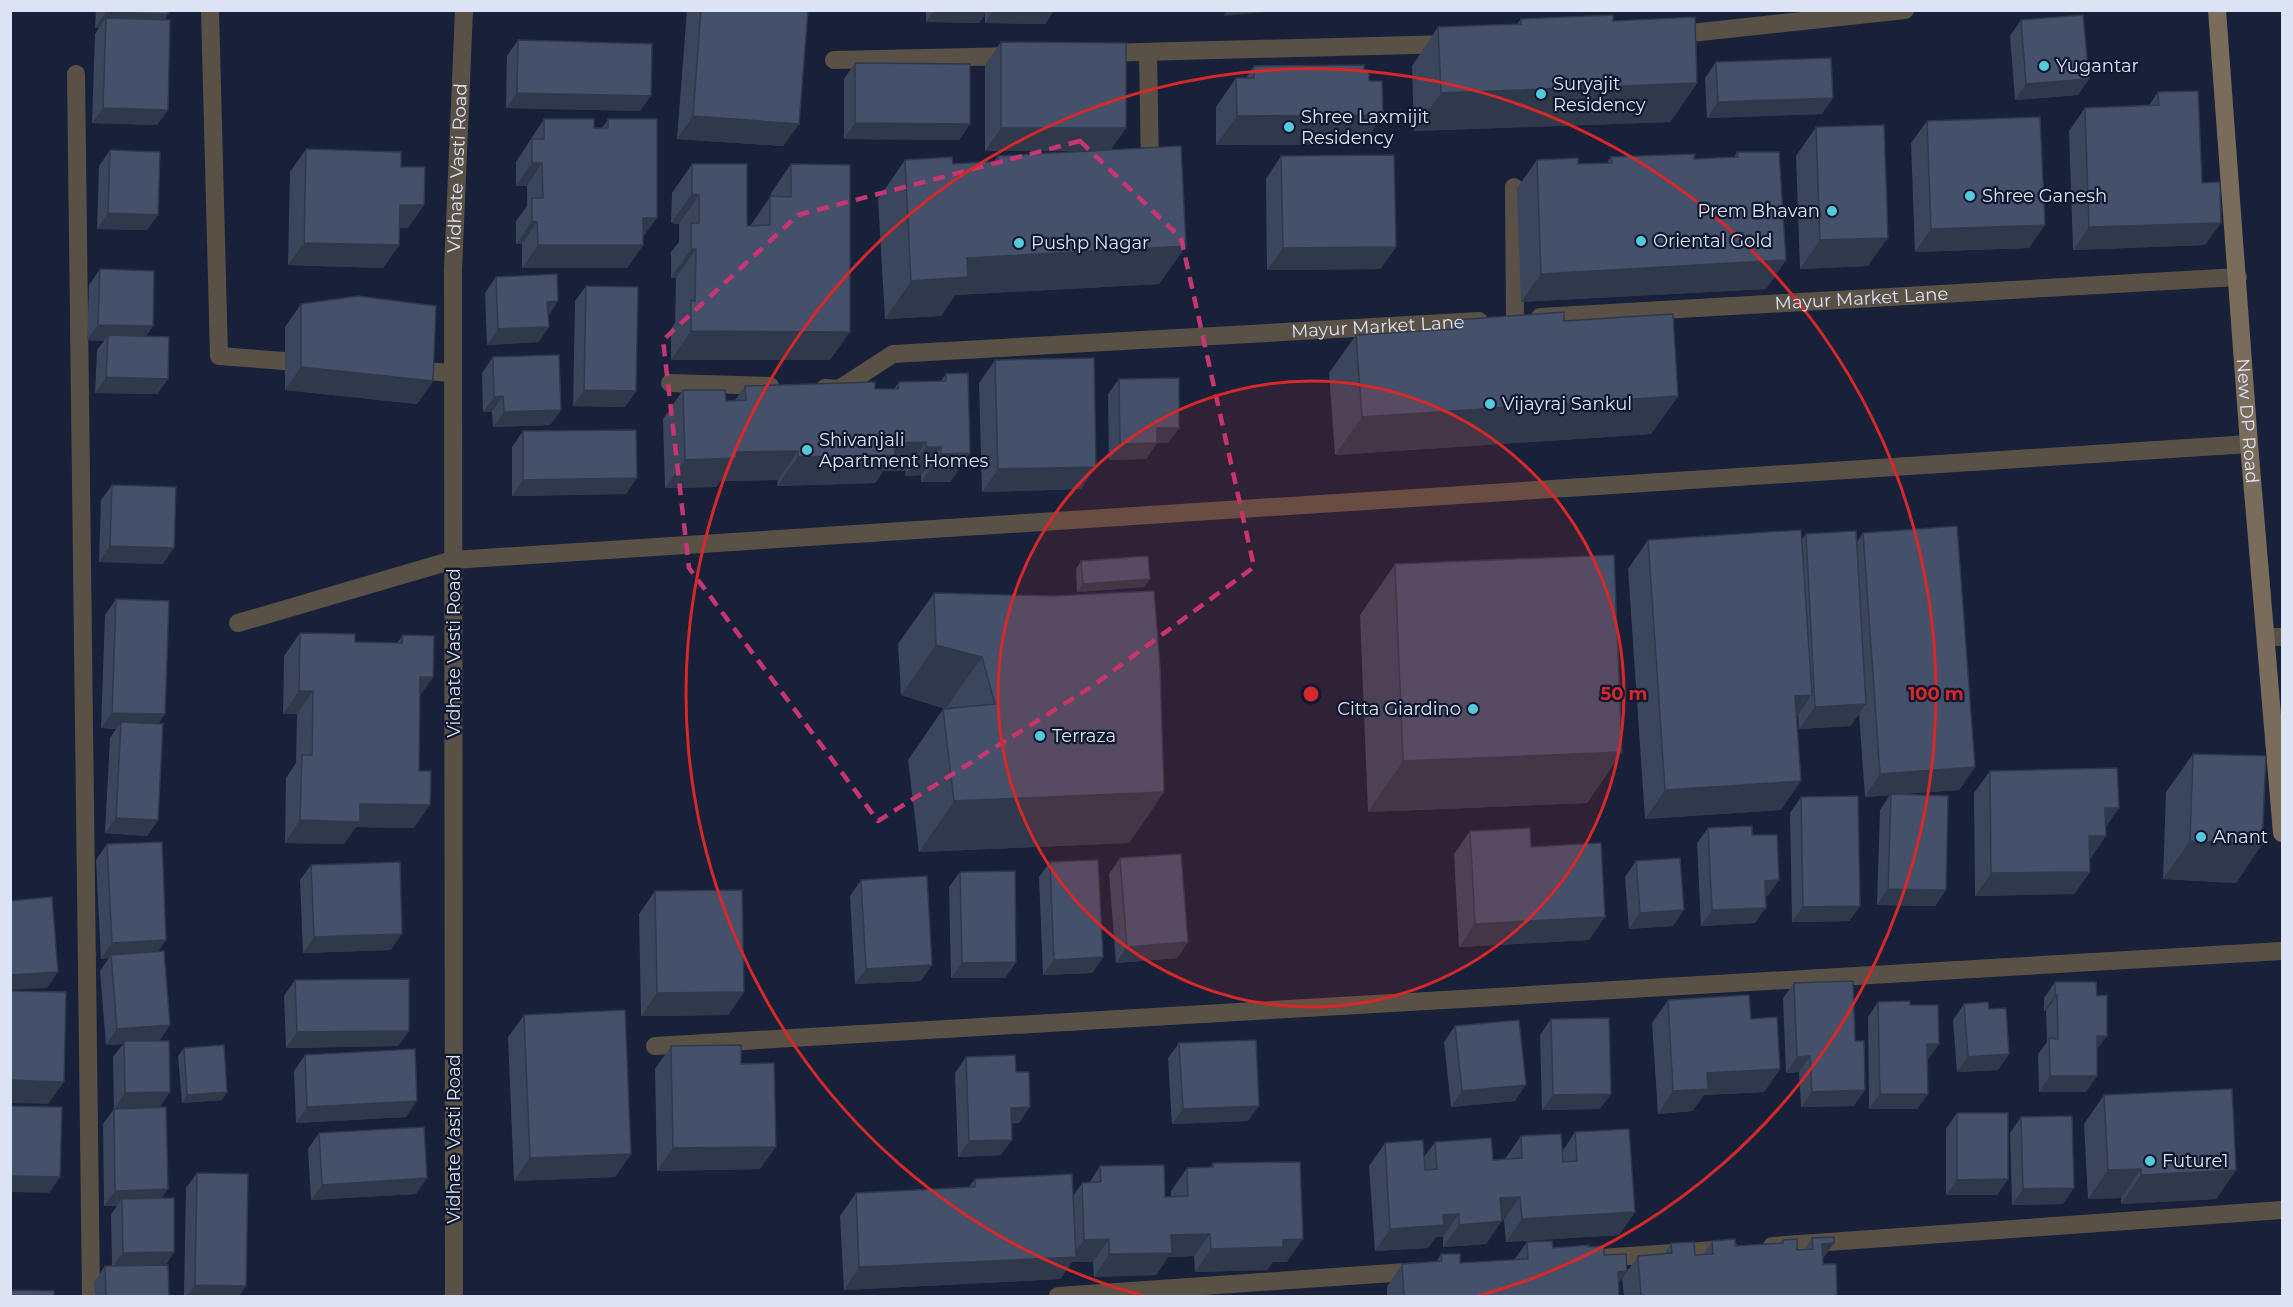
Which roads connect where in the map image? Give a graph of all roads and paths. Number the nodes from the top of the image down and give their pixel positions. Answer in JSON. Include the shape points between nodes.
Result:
{"nodes":[{"id":1,"x":210,"y":10,"type":"edge"},
{"id":2,"x":464,"y":10,"type":"edge"},
{"id":3,"x":1905,"y":10,"type":"edge"},
{"id":4,"x":2217,"y":10,"type":"edge"},
{"id":5,"x":1654,"y":37,"type":"edge"},
{"id":6,"x":1466,"y":44,"type":"edge"},
{"id":7,"x":1148,"y":52,"type":"junction"},
{"id":8,"x":1090,"y":54,"type":"edge"},
{"id":9,"x":1032,"y":55,"type":"edge"},
{"id":10,"x":834,"y":60,"type":"dead end"},
{"id":11,"x":76,"y":74,"type":"dead end"},
{"id":12,"x":1150,"y":168,"type":"edge"},
{"id":13,"x":1514,"y":187,"type":"dead end"},
{"id":14,"x":2238,"y":278,"type":"junction"},
{"id":15,"x":1503,"y":319,"type":"junction"},
{"id":16,"x":325,"y":364,"type":"edge"},
{"id":17,"x":395,"y":369,"type":"edge"},
{"id":18,"x":453,"y":373,"type":"junction"},
{"id":19,"x":670,"y":383,"type":"dead end"},
{"id":20,"x":783,"y":387,"type":"edge"},
{"id":21,"x":806,"y":388,"type":"edge"},
{"id":22,"x":2249,"y":444,"type":"junction"},
{"id":23,"x":453,"y":560,"type":"junction"},
{"id":24,"x":238,"y":623,"type":"dead end"},
{"id":25,"x":2274,"y":637,"type":"edge"},
{"id":26,"x":2283,"y":833,"type":"edge"},
{"id":27,"x":2283,"y":951,"type":"edge"},
{"id":28,"x":655,"y":1046,"type":"dead end"},
{"id":29,"x":2283,"y":1210,"type":"edge"},
{"id":30,"x":1581,"y":1260,"type":"edge"},
{"id":31,"x":1438,"y":1270,"type":"edge"},
{"id":32,"x":91,"y":1296,"type":"edge"},
{"id":33,"x":454,"y":1296,"type":"edge"},
{"id":34,"x":1058,"y":1296,"type":"edge"}],
"edges":[{"from":1,"to":16,"type":"street","via":[[219,356]]},
{"from":2,"to":18,"type":"street","name":"Vidhate Vasti Road","via":[[453,270]]},
{"from":3,"to":5,"type":"street"},
{"from":4,"to":14,"type":"street","name":"New DP Road"},
{"from":6,"to":7,"type":"street"},
{"from":7,"to":8,"type":"street"},
{"from":7,"to":12,"type":"street"},
{"from":9,"to":10,"type":"street"},
{"from":11,"to":32,"type":"street"},
{"from":13,"to":15,"type":"street"},
{"from":14,"to":15,"type":"street","name":"Mayur Market Lane"},
{"from":14,"to":22,"type":"street","name":"New DP Road"},
{"from":15,"to":21,"type":"street","name":"Mayur Market Lane","via":[[893,354],[839,389]]},
{"from":17,"to":18,"type":"street"},
{"from":18,"to":23,"type":"street","name":"Vidhate Vasti Road"},
{"from":19,"to":20,"type":"street"},
{"from":22,"to":23,"type":"street"},
{"from":22,"to":25,"type":"street","name":"New DP Road"},
{"from":23,"to":24,"type":"street"},
{"from":23,"to":33,"type":"street","name":"Vidhate Vasti Road"},
{"from":25,"to":26,"type":"street","name":"New DP Road"},
{"from":27,"to":28,"type":"street"},
{"from":29,"to":30,"type":"street"},
{"from":31,"to":34,"type":"street"}]}
